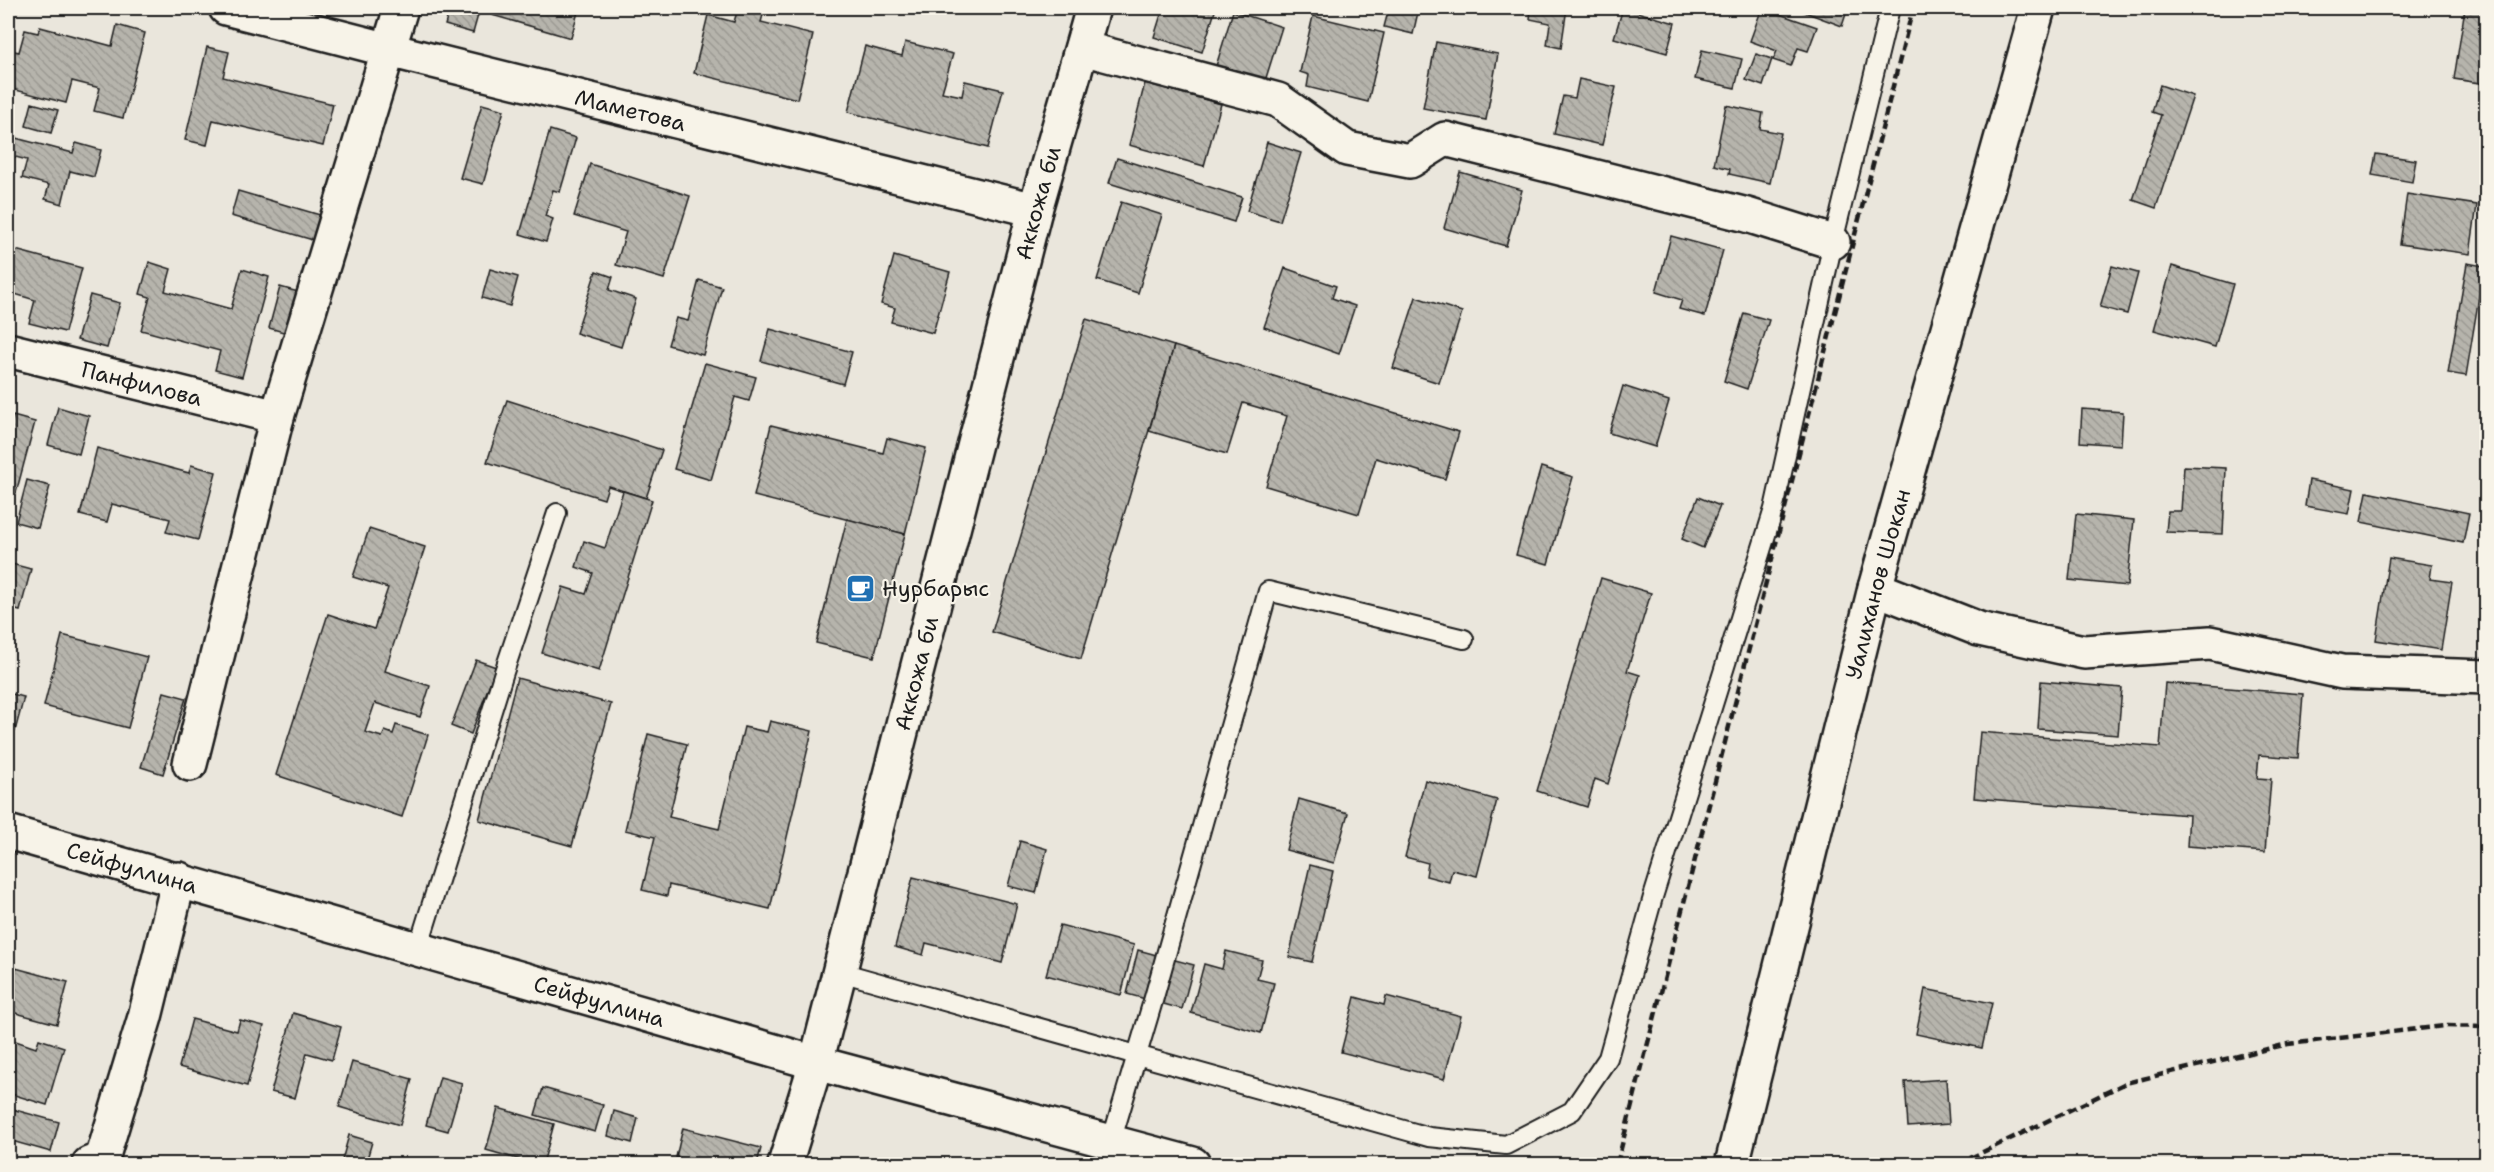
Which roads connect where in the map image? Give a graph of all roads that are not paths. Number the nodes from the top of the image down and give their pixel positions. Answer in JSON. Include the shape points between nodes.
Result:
{"nodes":[{"id":1,"x":226,"y":8,"type":"edge"},
{"id":2,"x":401,"y":8,"type":"edge"},
{"id":3,"x":1093,"y":8,"type":"edge"},
{"id":4,"x":1890,"y":8,"type":"edge"},
{"id":5,"x":2038,"y":8,"type":"edge"},
{"id":6,"x":1082,"y":48,"type":"junction"},
{"id":7,"x":389,"y":50,"type":"junction"},
{"id":8,"x":1035,"y":210,"type":"junction"},
{"id":9,"x":1833,"y":242,"type":"junction"},
{"id":10,"x":8,"y":350,"type":"edge"},
{"id":11,"x":278,"y":417,"type":"junction"},
{"id":12,"x":557,"y":513,"type":"dead end"},
{"id":13,"x":1875,"y":588,"type":"junction"},
{"id":14,"x":1464,"y":639,"type":"dead end"},
{"id":15,"x":2487,"y":677,"type":"edge"},
{"id":16,"x":190,"y":764,"type":"dead end"},
{"id":17,"x":8,"y":832,"type":"edge"},
{"id":18,"x":179,"y":879,"type":"junction"},
{"id":19,"x":418,"y":948,"type":"junction"},
{"id":20,"x":837,"y":971,"type":"junction"},
{"id":21,"x":1138,"y":1055,"type":"junction"},
{"id":22,"x":816,"y":1063,"type":"junction"},
{"id":23,"x":1111,"y":1142,"type":"junction"},
{"id":24,"x":89,"y":1164,"type":"edge"},
{"id":25,"x":785,"y":1164,"type":"edge"},
{"id":26,"x":1193,"y":1164,"type":"edge"},
{"id":27,"x":1732,"y":1164,"type":"edge"}],
"edges":[{"from":1,"to":7,"type":"street","name":"Маметова"},
{"from":2,"to":7,"type":"street"},
{"from":3,"to":6,"type":"street","name":"Аккожа би"},
{"from":4,"to":9,"type":"lane"},
{"from":5,"to":13,"type":"street","name":"Уалиханов Шокан"},
{"from":6,"to":8,"type":"street","name":"Аккожа би"},
{"from":6,"to":9,"type":"street","via":[[1278,100],[1347,149],[1410,161],[1445,138],[1747,215]]},
{"from":7,"to":8,"type":"street","name":"Маметова"},
{"from":7,"to":11,"type":"street"},
{"from":8,"to":20,"type":"street","name":"Аккожа би"},
{"from":9,"to":21,"type":"lane","via":[[1774,509],[1653,897],[1608,1058],[1572,1111],[1506,1145],[1429,1137]]},
{"from":10,"to":11,"type":"street","name":"Панфилова"},
{"from":11,"to":16,"type":"street"},
{"from":12,"to":19,"type":"lane"},
{"from":13,"to":15,"type":"street","via":[[1979,629],[2084,652],[2210,643],[2342,672]]},
{"from":13,"to":27,"type":"street","name":"Уалиханов Шокан"},
{"from":14,"to":21,"type":"lane","via":[[1268,591]]},
{"from":17,"to":18,"type":"street","name":"Сейфуллина"},
{"from":18,"to":19,"type":"street","name":"Сейфуллина"},
{"from":18,"to":24,"type":"street","via":[[145,1017],[102,1159]]},
{"from":19,"to":22,"type":"street","name":"Сейфуллина"},
{"from":20,"to":21,"type":"lane"},
{"from":20,"to":22,"type":"street","name":"Аккожа би"},
{"from":21,"to":23,"type":"lane"},
{"from":22,"to":23,"type":"street","name":"Сейфуллина"},
{"from":22,"to":25,"type":"street","name":"Аккожа би"},
{"from":23,"to":26,"type":"street","name":"Сейфуллина"}]}
